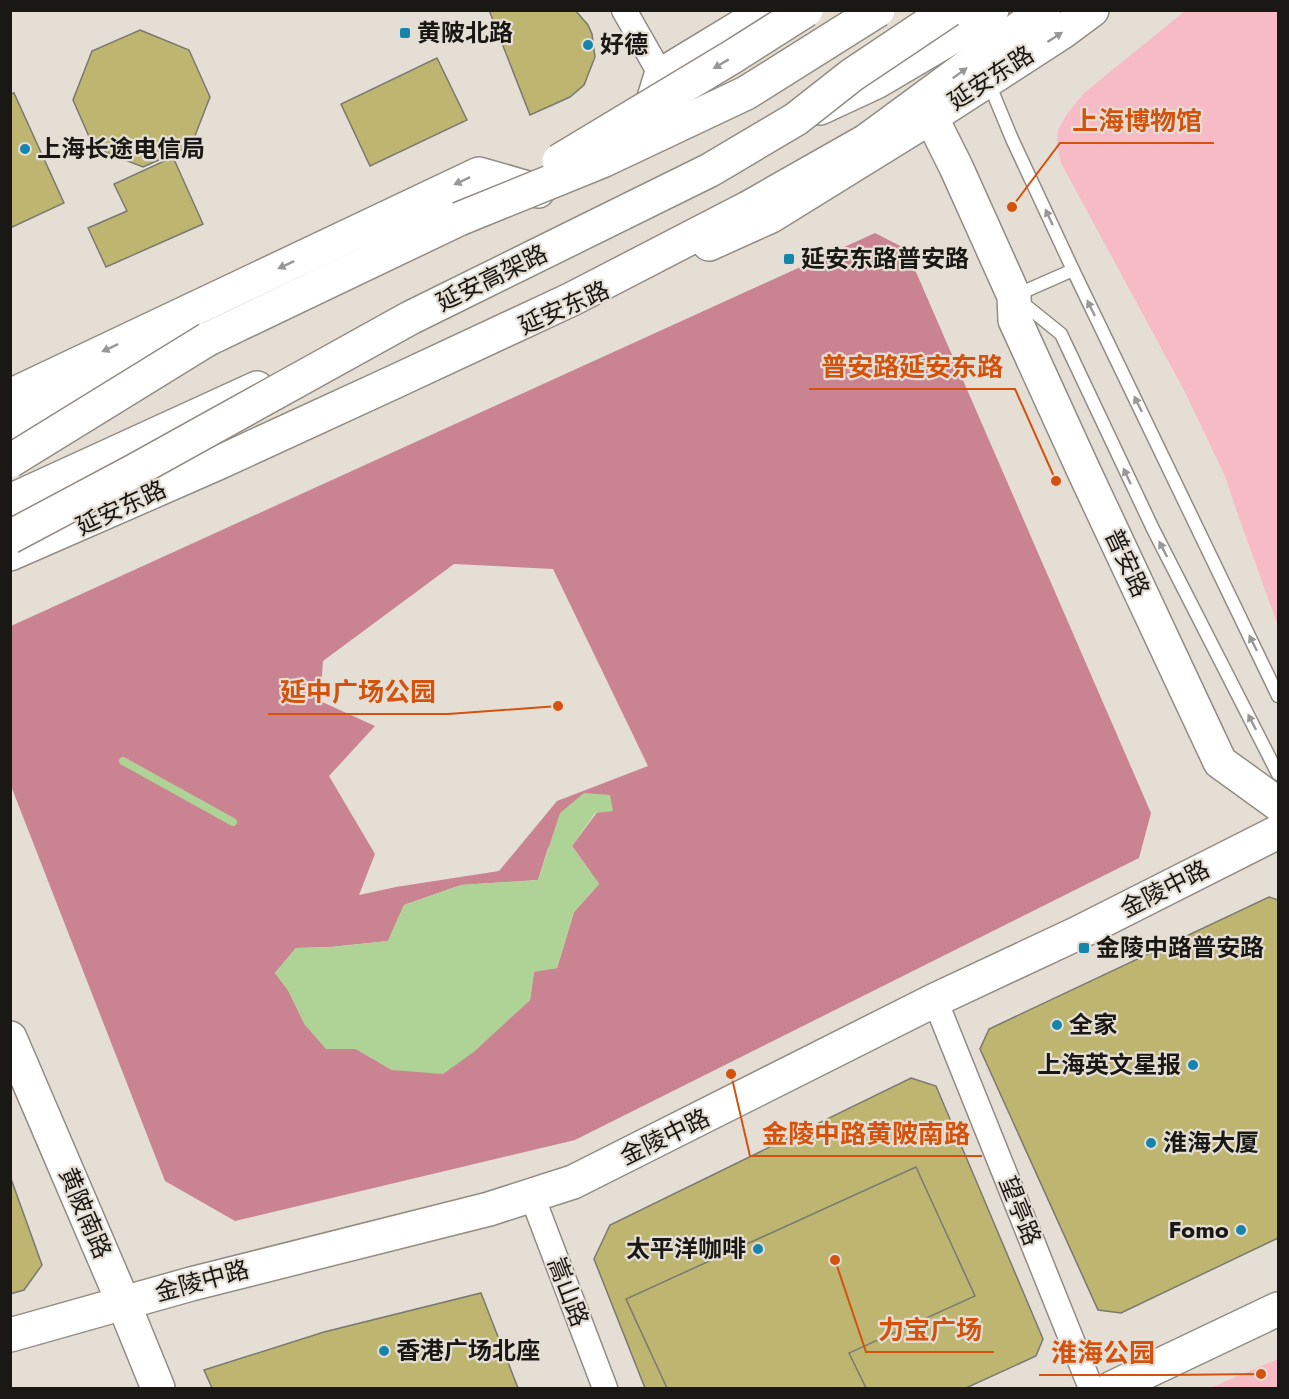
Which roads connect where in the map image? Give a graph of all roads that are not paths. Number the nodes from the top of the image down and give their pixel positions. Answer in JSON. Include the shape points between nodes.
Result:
{"nodes":[{"id":1,"x":624,"y":10,"type":"edge"},
{"id":2,"x":768,"y":10,"type":"edge"},
{"id":3,"x":806,"y":10,"type":"edge"},
{"id":4,"x":855,"y":10,"type":"edge"},
{"id":5,"x":878,"y":10,"type":"edge"},
{"id":6,"x":949,"y":10,"type":"edge"},
{"id":7,"x":965,"y":10,"type":"edge"},
{"id":8,"x":992,"y":10,"type":"edge"},
{"id":9,"x":1044,"y":10,"type":"edge"},
{"id":10,"x":1092,"y":10,"type":"edge"},
{"id":11,"x":661,"y":75,"type":"junction"},
{"id":12,"x":988,"y":80,"type":"junction"},
{"id":13,"x":931,"y":117,"type":"junction"},
{"id":14,"x":796,"y":119,"type":"junction"},
{"id":15,"x":644,"y":132,"type":"junction"},
{"id":16,"x":538,"y":191,"type":"junction"},
{"id":17,"x":459,"y":219,"type":"junction"},
{"id":18,"x":1073,"y":270,"type":"junction"},
{"id":19,"x":1014,"y":296,"type":"junction"},
{"id":20,"x":410,"y":318,"type":"junction"},
{"id":21,"x":208,"y":339,"type":"junction"},
{"id":22,"x":10,"y":396,"type":"edge"},
{"id":23,"x":10,"y":416,"type":"edge"},
{"id":24,"x":10,"y":439,"type":"edge"},
{"id":25,"x":10,"y":461,"type":"edge"},
{"id":26,"x":10,"y":501,"type":"edge"},
{"id":27,"x":10,"y":512,"type":"edge"},
{"id":28,"x":10,"y":537,"type":"edge"},
{"id":29,"x":10,"y":554,"type":"edge"},
{"id":30,"x":10,"y":560,"type":"edge"},
{"id":31,"x":1278,"y":696,"type":"edge"},
{"id":32,"x":1278,"y":774,"type":"edge"},
{"id":33,"x":1278,"y":804,"type":"edge"},
{"id":34,"x":1278,"y":832,"type":"edge"},
{"id":35,"x":935,"y":1000,"type":"junction"},
{"id":36,"x":10,"y":1038,"type":"edge"},
{"id":37,"x":532,"y":1196,"type":"junction"},
{"id":38,"x":123,"y":1302,"type":"junction"},
{"id":39,"x":1278,"y":1309,"type":"edge"},
{"id":40,"x":10,"y":1335,"type":"edge"},
{"id":41,"x":158,"y":1389,"type":"edge"},
{"id":42,"x":605,"y":1389,"type":"edge"},
{"id":43,"x":1091,"y":1389,"type":"edge"},
{"id":44,"x":1112,"y":1389,"type":"edge"}],
"edges":[{"from":1,"to":11,"type":"street"},
{"from":2,"to":11,"type":"main road"},
{"from":3,"to":17,"type":"main road","one_way":true,"bridge":true},
{"from":4,"to":15,"type":"main road"},
{"from":5,"to":17,"type":"main road","bridge":true,"via":[[746,93],[602,161]]},
{"from":6,"to":14,"type":"main road","name":"延安高架路","bridge":true,"via":[[852,75]]},
{"from":7,"to":27,"type":"main road","name":"延安东路","via":[[508,284],[300,384]]},
{"from":8,"to":14,"type":"main road","bridge":true,"via":[[876,82]]},
{"from":29,"to":9,"type":"main road","one_way":true,"via":[[467,348],[748,208],[866,141]]},
{"from":12,"to":10,"type":"main road","name":"延安东路","one_way":true},
{"from":11,"to":15,"type":"main road"},
{"from":12,"to":13,"type":"main road","name":"延安东路"},
{"from":18,"to":12,"type":"lane","one_way":true},
{"from":13,"to":19,"type":"main road","name":"普安路"},
{"from":13,"to":30,"type":"main road","name":"延安东路","via":[[771,216]]},
{"from":14,"to":20,"type":"main road","name":"延安高架路","bridge":true,"via":[[710,170]]},
{"from":15,"to":16,"type":"main road"},
{"from":16,"to":22,"type":"main road","one_way":true,"via":[[478,174]]},
{"from":16,"to":24,"type":"main road"},
{"from":17,"to":21,"type":"main road"},
{"from":18,"to":19,"type":"lane"},
{"from":31,"to":18,"type":"lane","one_way":true},
{"from":32,"to":19,"type":"lane","name":"普安路","one_way":true,"via":[[1153,529],[1061,334]]},
{"from":19,"to":33,"type":"main road","name":"普安路","via":[[1015,320],[1220,762]]},
{"from":20,"to":26,"type":"main road","name":"延安高架路","bridge":true},
{"from":20,"to":28,"type":"main road","bridge":true},
{"from":21,"to":23,"type":"main road","bridge":true},
{"from":21,"to":25,"type":"main road","bridge":true},
{"from":34,"to":35,"type":"main road","name":"金陵中路"},
{"from":35,"to":37,"type":"main road","name":"金陵中路","via":[[573,1182]]},
{"from":35,"to":43,"type":"street","name":"望亭路"},
{"from":36,"to":38,"type":"main road","name":"黄陂南路"},
{"from":37,"to":38,"type":"main road","name":"金陵中路"},
{"from":37,"to":42,"type":"street","name":"嵩山路"},
{"from":38,"to":40,"type":"main road","name":"金陵中路"},
{"from":38,"to":41,"type":"main road","name":"黄陂南路"},
{"from":39,"to":44,"type":"main road"}]}
